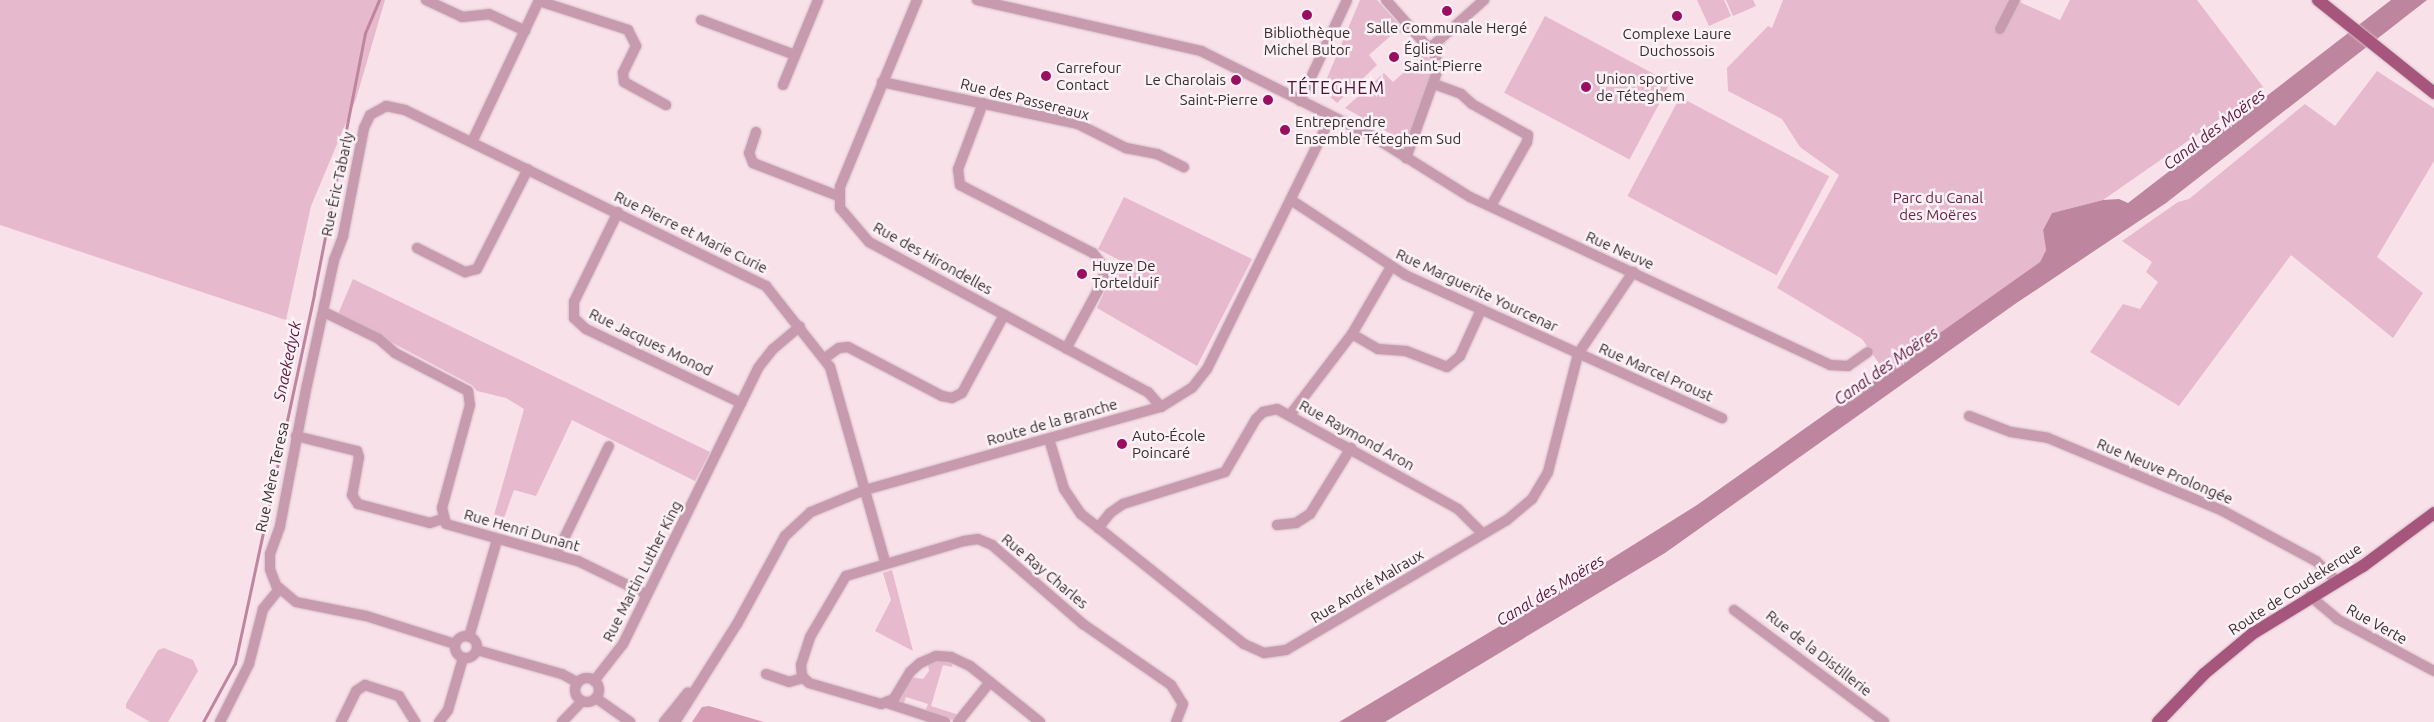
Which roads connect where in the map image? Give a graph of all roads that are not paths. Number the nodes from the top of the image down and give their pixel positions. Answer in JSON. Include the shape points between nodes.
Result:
{"nodes":[{"id":1,"x":426,"y":0,"type":"edge"},
{"id":2,"x":539,"y":0,"type":"edge"},
{"id":3,"x":818,"y":0,"type":"edge"},
{"id":4,"x":917,"y":0,"type":"edge"},
{"id":5,"x":977,"y":0,"type":"edge"},
{"id":6,"x":1347,"y":0,"type":"edge"},
{"id":7,"x":1386,"y":0,"type":"edge"},
{"id":8,"x":1484,"y":0,"type":"edge"},
{"id":9,"x":2015,"y":0,"type":"edge"},
{"id":10,"x":2318,"y":0,"type":"edge"},
{"id":11,"x":701,"y":20,"type":"dead end"},
{"id":12,"x":2000,"y":29,"type":"dead end"},
{"id":13,"x":525,"y":31,"type":"junction"},
{"id":14,"x":1430,"y":49,"type":"junction"},
{"id":15,"x":795,"y":55,"type":"junction"},
{"id":16,"x":882,"y":82,"type":"junction"},
{"id":17,"x":1434,"y":84,"type":"junction"},
{"id":18,"x":783,"y":85,"type":"dead end"},
{"id":19,"x":2434,"y":93,"type":"edge"},
{"id":20,"x":1300,"y":102,"type":"junction"},
{"id":21,"x":983,"y":103,"type":"junction"},
{"id":22,"x":666,"y":105,"type":"dead end"},
{"id":23,"x":1331,"y":117,"type":"junction"},
{"id":24,"x":756,"y":132,"type":"dead end"},
{"id":25,"x":472,"y":142,"type":"junction"},
{"id":26,"x":1406,"y":158,"type":"junction"},
{"id":27,"x":1184,"y":167,"type":"dead end"},
{"id":28,"x":528,"y":169,"type":"junction"},
{"id":29,"x":838,"y":196,"type":"junction"},
{"id":30,"x":1291,"y":200,"type":"junction"},
{"id":31,"x":1491,"y":206,"type":"junction"},
{"id":32,"x":618,"y":212,"type":"junction"},
{"id":33,"x":417,"y":248,"type":"dead end"},
{"id":34,"x":1391,"y":267,"type":"junction"},
{"id":35,"x":1633,"y":272,"type":"junction"},
{"id":36,"x":330,"y":284,"type":"joint"},
{"id":37,"x":1481,"y":310,"type":"junction"},
{"id":38,"x":324,"y":312,"type":"junction"},
{"id":39,"x":1004,"y":315,"type":"junction"},
{"id":40,"x":800,"y":326,"type":"junction"},
{"id":41,"x":1352,"y":334,"type":"junction"},
{"id":42,"x":1066,"y":349,"type":"junction"},
{"id":43,"x":1868,"y":352,"type":"dead end"},
{"id":44,"x":1578,"y":354,"type":"junction"},
{"id":45,"x":825,"y":358,"type":"junction"},
{"id":46,"x":741,"y":403,"type":"junction"},
{"id":47,"x":1161,"y":406,"type":"junction"},
{"id":48,"x":1290,"y":415,"type":"junction"},
{"id":49,"x":1969,"y":416,"type":"dead end"},
{"id":50,"x":1722,"y":418,"type":"dead end"},
{"id":51,"x":296,"y":436,"type":"junction"},
{"id":52,"x":1049,"y":439,"type":"junction"},
{"id":53,"x":609,"y":446,"type":"dead end"},
{"id":54,"x":1351,"y":448,"type":"junction"},
{"id":55,"x":865,"y":490,"type":"junction"},
{"id":56,"x":2434,"y":513,"type":"edge"},
{"id":57,"x":442,"y":519,"type":"junction"},
{"id":58,"x":1277,"y":525,"type":"dead end"},
{"id":59,"x":1098,"y":528,"type":"junction"},
{"id":60,"x":1483,"y":534,"type":"junction"},
{"id":61,"x":497,"y":540,"type":"junction"},
{"id":62,"x":556,"y":555,"type":"junction"},
{"id":63,"x":885,"y":562,"type":"junction"},
{"id":64,"x":2337,"y":581,"type":"junction"},
{"id":65,"x":279,"y":589,"type":"junction"},
{"id":66,"x":646,"y":594,"type":"junction"},
{"id":67,"x":2310,"y":596,"type":"junction"},
{"id":68,"x":1734,"y":610,"type":"dead end"},
{"id":69,"x":469,"y":636,"type":"junction"},
{"id":70,"x":455,"y":644,"type":"junction"},
{"id":71,"x":477,"y":650,"type":"junction"},
{"id":72,"x":463,"y":658,"type":"junction"},
{"id":73,"x":2434,"y":671,"type":"edge"},
{"id":74,"x":706,"y":673,"type":"junction"},
{"id":75,"x":766,"y":674,"type":"dead end"},
{"id":76,"x":803,"y":678,"type":"junction"},
{"id":77,"x":594,"y":681,"type":"junction"},
{"id":78,"x":990,"y":682,"type":"junction"},
{"id":79,"x":578,"y":683,"type":"junction"},
{"id":80,"x":596,"y":698,"type":"junction"},
{"id":81,"x":582,"y":701,"type":"junction"},
{"id":82,"x":887,"y":703,"type":"junction"},
{"id":83,"x":220,"y":722,"type":"edge"},
{"id":84,"x":340,"y":722,"type":"edge"},
{"id":85,"x":415,"y":722,"type":"edge"},
{"id":86,"x":439,"y":722,"type":"edge"},
{"id":87,"x":562,"y":722,"type":"edge"},
{"id":88,"x":630,"y":722,"type":"edge"},
{"id":89,"x":664,"y":722,"type":"edge"},
{"id":90,"x":674,"y":722,"type":"edge"},
{"id":91,"x":945,"y":722,"type":"edge"},
{"id":92,"x":958,"y":722,"type":"edge"},
{"id":93,"x":1040,"y":722,"type":"edge"},
{"id":94,"x":1176,"y":722,"type":"edge"},
{"id":95,"x":1884,"y":722,"type":"edge"},
{"id":96,"x":2158,"y":722,"type":"edge"}],
"edges":[{"from":1,"to":13,"type":"street","via":[[462,17],[489,14]]},
{"from":2,"to":13,"type":"street"},
{"from":2,"to":22,"type":"street","via":[[626,28],[636,44],[623,73],[624,82]]},
{"from":3,"to":15,"type":"street"},
{"from":4,"to":16,"type":"street"},
{"from":5,"to":20,"type":"street","name":"Rue Neuve","via":[[1184,45],[1258,78]]},
{"from":6,"to":20,"type":"street"},
{"from":7,"to":14,"type":"street"},
{"from":8,"to":14,"type":"street"},
{"from":9,"to":12,"type":"street"},
{"from":10,"to":19,"type":"main road"},
{"from":11,"to":15,"type":"street"},
{"from":13,"to":25,"type":"street"},
{"from":14,"to":17,"type":"street","via":[[1438,66]]},
{"from":15,"to":18,"type":"street"},
{"from":16,"to":21,"type":"street","name":"Rue des Passereaux"},
{"from":16,"to":29,"type":"street"},
{"from":17,"to":26,"type":"street"},
{"from":17,"to":31,"type":"street","via":[[1461,94],[1472,104],[1528,135],[1528,142]]},
{"from":20,"to":23,"type":"street","name":"Rue Neuve"},
{"from":21,"to":27,"type":"street","name":"Rue des Passereaux","via":[[1078,124],[1126,148],[1157,154]]},
{"from":21,"to":42,"type":"street","via":[[958,169],[960,185],[1093,253],[1104,267],[1102,281]]},
{"from":23,"to":26,"type":"street","name":"Rue Neuve","via":[[1365,132]]},
{"from":23,"to":30,"type":"street","name":"Route de la Branche"},
{"from":24,"to":29,"type":"street","via":[[749,153],[753,164]]},
{"from":25,"to":28,"type":"street","name":"Rue Éric Tabarly"},
{"from":25,"to":36,"type":"street","name":"Rue Éric Tabarly","via":[[397,106],[386,106],[373,112],[364,128]]},
{"from":26,"to":31,"type":"street","name":"Rue Neuve"},
{"from":28,"to":32,"type":"street","name":"Rue Pierre et Marie Curie"},
{"from":28,"to":33,"type":"street","via":[[477,269],[465,272]]},
{"from":29,"to":39,"type":"street","name":"Rue des Hirondelles","via":[[841,211],[866,240]]},
{"from":30,"to":34,"type":"street","name":"Rue Marguerite Yourcenar"},
{"from":30,"to":47,"type":"street","name":"Route de la Branche","via":[[1205,373],[1188,391]]},
{"from":31,"to":35,"type":"street","name":"Rue Neuve"},
{"from":32,"to":40,"type":"street","name":"Rue Pierre et Marie Curie","via":[[760,281]]},
{"from":32,"to":46,"type":"street","name":"Rue Jacques Monod","via":[[574,302],[574,318],[586,329]]},
{"from":34,"to":37,"type":"street","name":"Rue Marguerite Yourcenar"},
{"from":34,"to":41,"type":"street"},
{"from":35,"to":43,"type":"street","name":"Rue Neuve","via":[[1834,366],[1848,366]]},
{"from":35,"to":44,"type":"street","name":"Rue André Malraux"},
{"from":36,"to":38,"type":"street","name":"Rue Mère Teresa"},
{"from":37,"to":41,"type":"street","via":[[1460,356],[1447,367],[1406,351],[1378,350]]},
{"from":37,"to":44,"type":"street","name":"Rue Marguerite Yourcenar"},
{"from":38,"to":51,"type":"street","name":"Rue Mère Teresa"},
{"from":38,"to":57,"type":"street","name":"Rue Henri Dunant","via":[[379,339],[395,353],[468,391],[470,405]]},
{"from":39,"to":42,"type":"street","name":"Rue des Hirondelles"},
{"from":39,"to":45,"type":"street","via":[[962,393],[952,398],[942,396],[848,347],[839,348]]},
{"from":40,"to":45,"type":"street","name":"Rue Pierre et Marie Curie"},
{"from":40,"to":46,"type":"street","name":"Rue Martin Luther King","via":[[763,360]]},
{"from":41,"to":48,"type":"street"},
{"from":42,"to":47,"type":"street","name":"Rue des Hirondelles","via":[[1151,394]]},
{"from":44,"to":50,"type":"street","name":"Rue Marcel Proust"},
{"from":44,"to":60,"type":"street","name":"Rue André Malraux","via":[[1551,462],[1541,487],[1525,507]]},
{"from":45,"to":55,"type":"street","name":"Rue Pierre et Marie Curie"},
{"from":46,"to":66,"type":"street","name":"Rue Martin Luther King"},
{"from":47,"to":52,"type":"street","name":"Route de la Branche"},
{"from":48,"to":54,"type":"street","name":"Rue Raymond Aron"},
{"from":48,"to":59,"type":"street","name":"Rue Raymond Aron","via":[[1277,409],[1263,412],[1225,472],[1123,504],[1110,513]]},
{"from":49,"to":64,"type":"street","name":"Rue Neuve Prolongée","via":[[2011,432],[2048,438],[2223,511],[2316,561]]},
{"from":51,"to":57,"type":"street","via":[[357,451],[360,457],[352,495],[358,504],[430,523]]},
{"from":51,"to":65,"type":"street","name":"Rue Mère Teresa","via":[[280,526],[270,557],[271,575]]},
{"from":52,"to":55,"type":"street","name":"Route de la Branche"},
{"from":52,"to":59,"type":"street","name":"Rue André Malraux","via":[[1068,497],[1078,511]]},
{"from":53,"to":62,"type":"street"},
{"from":54,"to":58,"type":"street","via":[[1310,514],[1296,524]]},
{"from":54,"to":60,"type":"street","name":"Rue Raymond Aron","via":[[1462,511]]},
{"from":55,"to":63,"type":"street"},
{"from":55,"to":74,"type":"street","name":"Route de la Branche","via":[[821,506],[793,526]]},
{"from":56,"to":64,"type":"main road","name":"Route de Coudekerque"},
{"from":57,"to":61,"type":"street","name":"Rue Henri Dunant","via":[[448,525]]},
{"from":59,"to":60,"type":"street","name":"Rue André Malraux","via":[[1244,644],[1268,653],[1296,646]]},
{"from":61,"to":62,"type":"street","name":"Rue Henri Dunant"},
{"from":61,"to":69,"type":"street"},
{"from":62,"to":66,"type":"street","name":"Rue Henri Dunant","via":[[583,563]]},
{"from":63,"to":76,"type":"street","via":[[849,573],[840,582],[808,640],[800,667]]},
{"from":63,"to":94,"type":"street","name":"Rue Ray Charles","via":[[970,539],[989,543],[1084,624],[1170,685],[1183,704]]},
{"from":64,"to":67,"type":"main road","name":"Route de Coudekerque"},
{"from":65,"to":70,"type":"street","via":[[301,604],[353,612]]},
{"from":65,"to":83,"type":"street","via":[[263,609],[250,664]]},
{"from":66,"to":77,"type":"street","name":"Rue Martin Luther King","via":[[620,648]]},
{"from":67,"to":73,"type":"street","name":"Rue Verte","via":[[2337,620]]},
{"from":67,"to":96,"type":"main road","name":"Route de Coudekerque","via":[[2234,648]]},
{"from":68,"to":95,"type":"street","name":"Rue de la Distillerie"},
{"from":69,"to":70,"type":"street","via":[[459,638]]},
{"from":69,"to":71,"type":"street","via":[[475,641]]},
{"from":70,"to":72,"type":"street","via":[[456,652]]},
{"from":71,"to":72,"type":"street","via":[[471,657]]},
{"from":71,"to":79,"type":"street","via":[[562,674]]},
{"from":72,"to":86,"type":"street","via":[[448,710]]},
{"from":74,"to":89,"type":"street","name":"Route de la Branche"},
{"from":74,"to":90,"type":"street","name":"Route de la Branche"},
{"from":75,"to":76,"type":"street","via":[[789,682]]},
{"from":76,"to":82,"type":"street","via":[[811,685],[878,704]]},
{"from":77,"to":79,"type":"street","via":[[584,679]]},
{"from":77,"to":80,"type":"street","via":[[598,689]]},
{"from":78,"to":82,"type":"street","via":[[963,661],[936,656],[912,669],[897,696]]},
{"from":78,"to":92,"type":"street"},
{"from":78,"to":93,"type":"street"},
{"from":79,"to":81,"type":"street","via":[[575,693]]},
{"from":80,"to":81,"type":"street"},
{"from":80,"to":88,"type":"street"},
{"from":81,"to":87,"type":"street"},
{"from":82,"to":91,"type":"street"},
{"from":84,"to":85,"type":"street","via":[[356,691],[365,685],[399,696]]}]}
